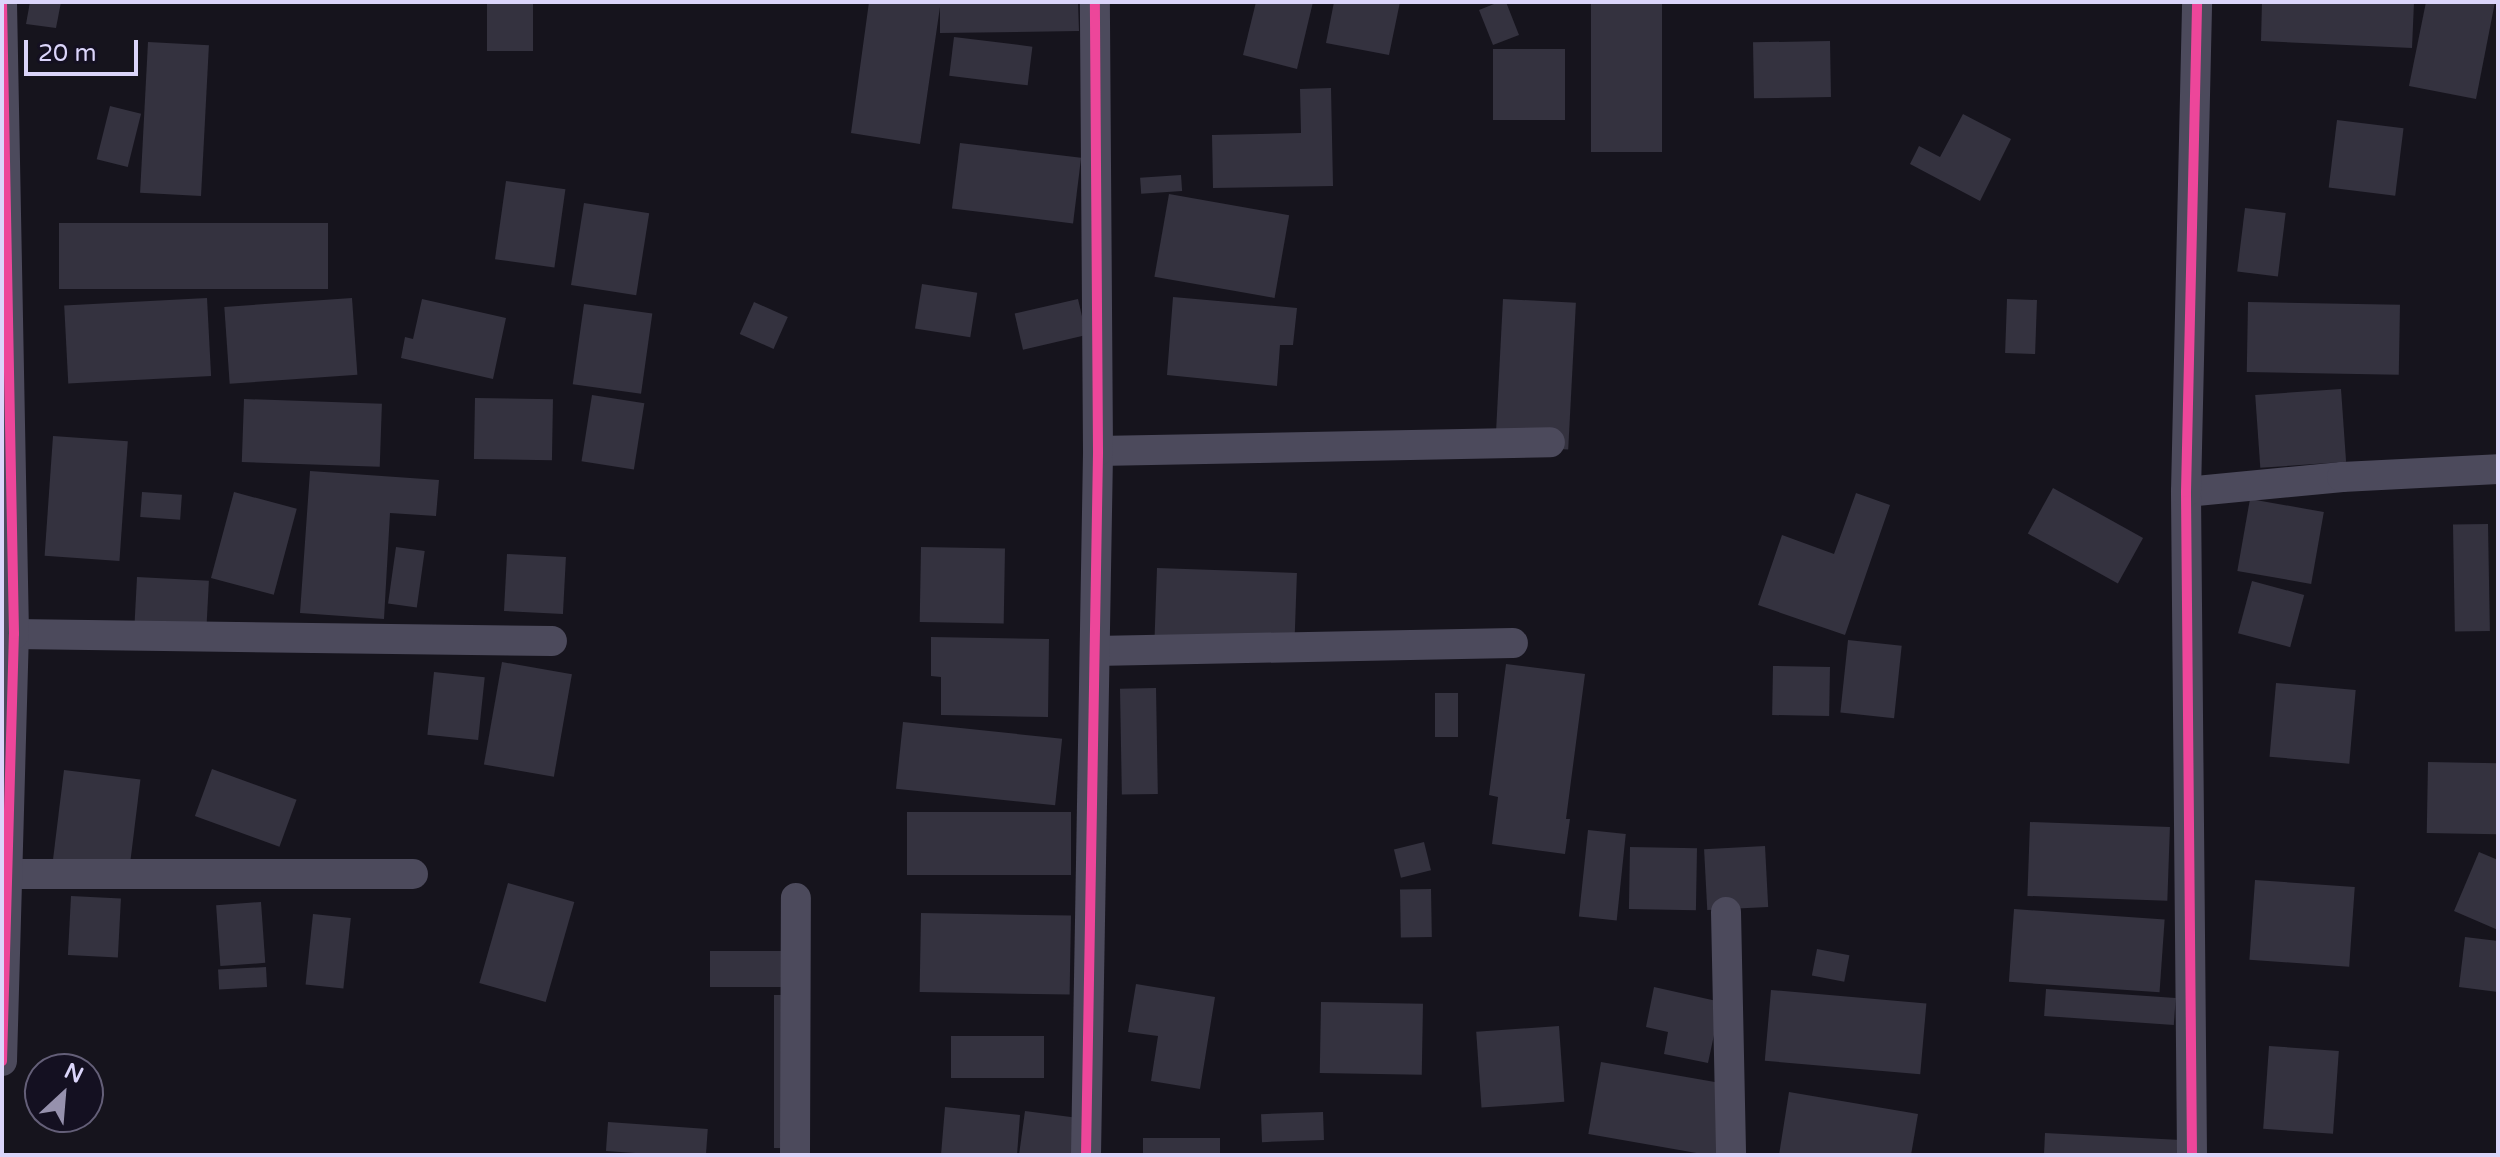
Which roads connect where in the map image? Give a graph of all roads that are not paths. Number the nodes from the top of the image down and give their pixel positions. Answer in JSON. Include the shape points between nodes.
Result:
{"nodes":[{"id":1,"x":2,"y":2,"type":"edge"},
{"id":2,"x":1095,"y":2,"type":"edge"},
{"id":3,"x":2197,"y":2,"type":"edge"},
{"id":4,"x":1550,"y":442,"type":"dead end"},
{"id":5,"x":1098,"y":451,"type":"junction"},
{"id":6,"x":2498,"y":469,"type":"edge"},
{"id":7,"x":2186,"y":492,"type":"junction"},
{"id":8,"x":14,"y":634,"type":"junction"},
{"id":9,"x":552,"y":641,"type":"dead end"},
{"id":10,"x":1513,"y":643,"type":"dead end"},
{"id":11,"x":1095,"y":651,"type":"junction"},
{"id":12,"x":6,"y":822,"type":"edge"},
{"id":13,"x":8,"y":874,"type":"junction"},
{"id":14,"x":413,"y":874,"type":"dead end"},
{"id":15,"x":796,"y":898,"type":"dead end"},
{"id":16,"x":1726,"y":912,"type":"dead end"},
{"id":17,"x":2,"y":1061,"type":"edge"},
{"id":18,"x":795,"y":1155,"type":"edge"},
{"id":19,"x":1086,"y":1155,"type":"edge"},
{"id":20,"x":1731,"y":1155,"type":"edge"},
{"id":21,"x":2192,"y":1155,"type":"edge"}],
"edges":[{"from":1,"to":8,"type":"street"},
{"from":2,"to":5,"type":"street"},
{"from":3,"to":7,"type":"street"},
{"from":4,"to":5,"type":"street"},
{"from":5,"to":11,"type":"street"},
{"from":6,"to":7,"type":"street"},
{"from":7,"to":21,"type":"street"},
{"from":8,"to":9,"type":"street"},
{"from":8,"to":12,"type":"street"},
{"from":10,"to":11,"type":"street"},
{"from":11,"to":19,"type":"street"},
{"from":12,"to":13,"type":"street"},
{"from":13,"to":14,"type":"street"},
{"from":13,"to":17,"type":"street"},
{"from":15,"to":18,"type":"street"},
{"from":16,"to":20,"type":"street"}]}
